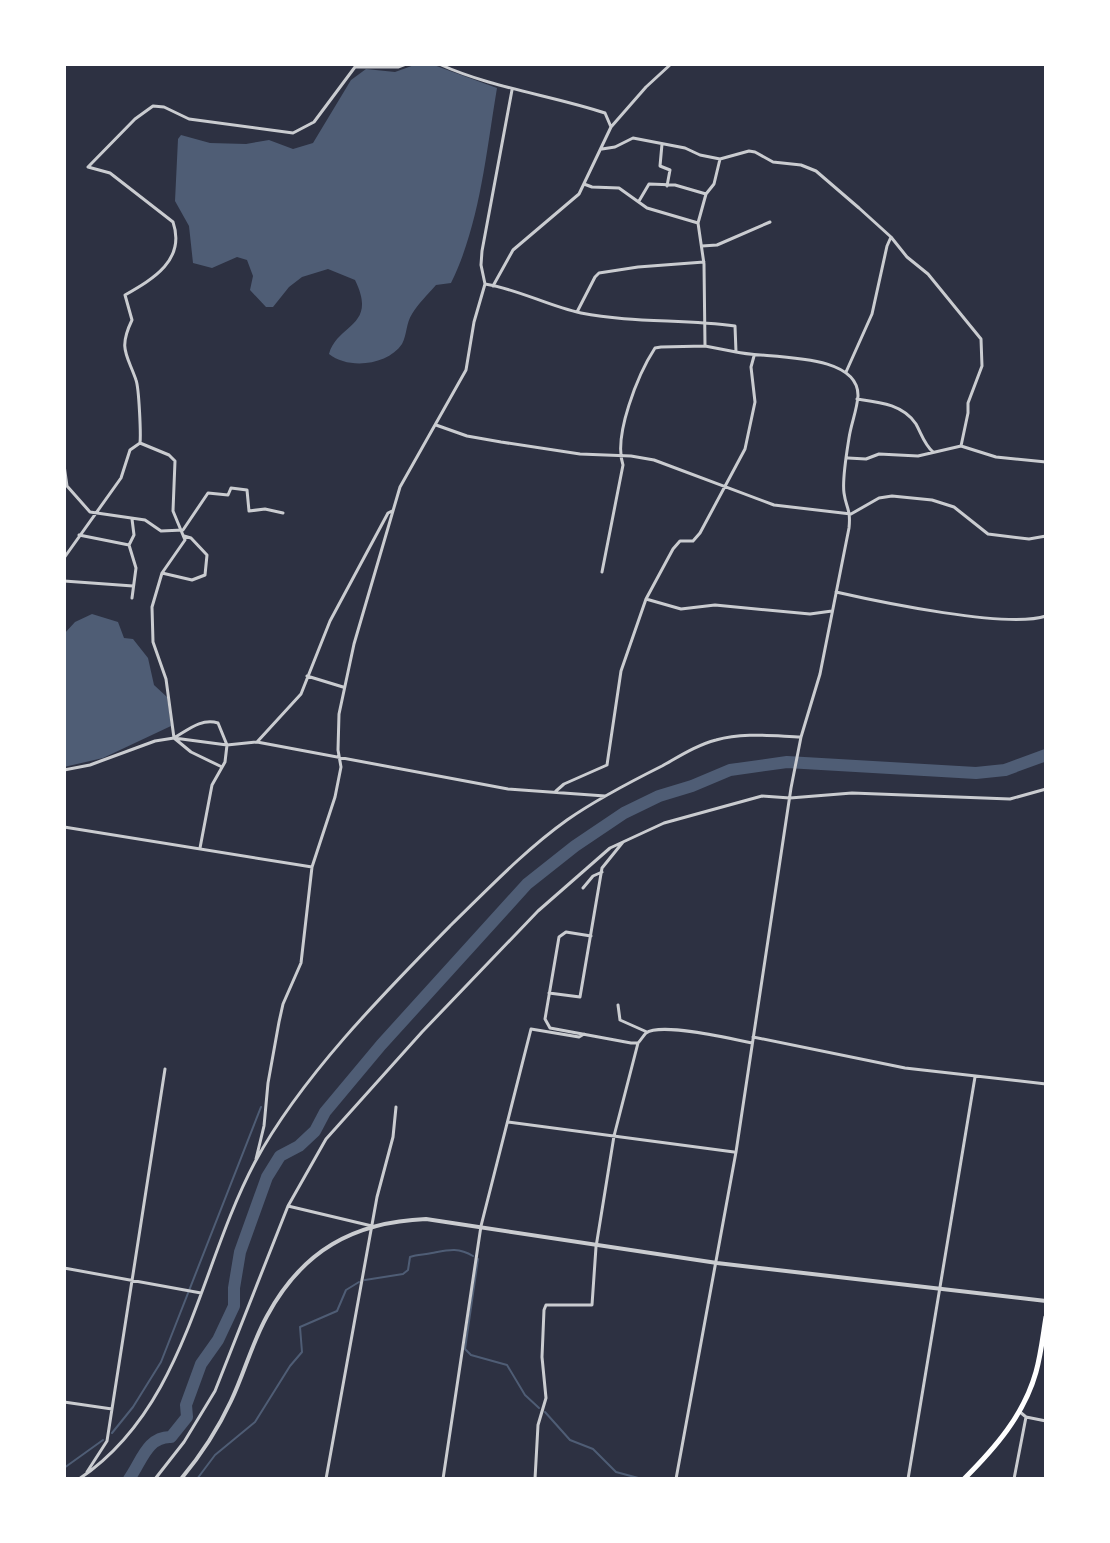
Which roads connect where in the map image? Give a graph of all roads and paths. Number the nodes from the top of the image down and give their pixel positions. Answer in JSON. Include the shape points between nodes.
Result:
{"nodes":[{"id":1,"x":406,"y":64,"type":"edge"},
{"id":2,"x":439,"y":64,"type":"edge"},
{"id":3,"x":671,"y":64,"type":"edge"},
{"id":4,"x":512,"y":90,"type":"junction"},
{"id":5,"x":611,"y":127,"type":"junction"},
{"id":6,"x":662,"y":144,"type":"junction"},
{"id":7,"x":602,"y":149,"type":"junction"},
{"id":8,"x":720,"y":159,"type":"junction"},
{"id":9,"x":584,"y":184,"type":"junction"},
{"id":10,"x":667,"y":186,"type":"junction"},
{"id":11,"x":706,"y":194,"type":"junction"},
{"id":12,"x":639,"y":201,"type":"junction"},
{"id":13,"x":770,"y":222,"type":"dead end"},
{"id":14,"x":698,"y":223,"type":"junction"},
{"id":15,"x":891,"y":237,"type":"junction"},
{"id":16,"x":702,"y":246,"type":"junction"},
{"id":17,"x":704,"y":262,"type":"junction"},
{"id":18,"x":485,"y":284,"type":"junction"},
{"id":19,"x":493,"y":286,"type":"junction"},
{"id":20,"x":577,"y":312,"type":"junction"},
{"id":21,"x":705,"y":322,"type":"junction"},
{"id":22,"x":705,"y":346,"type":"junction"},
{"id":23,"x":736,"y":352,"type":"junction"},
{"id":24,"x":754,"y":356,"type":"junction"},
{"id":25,"x":846,"y":372,"type":"junction"},
{"id":26,"x":857,"y":399,"type":"junction"},
{"id":27,"x":436,"y":425,"type":"junction"},
{"id":28,"x":140,"y":443,"type":"junction"},
{"id":29,"x":961,"y":446,"type":"junction"},
{"id":30,"x":933,"y":452,"type":"junction"},
{"id":31,"x":619,"y":455,"type":"junction"},
{"id":32,"x":848,"y":458,"type":"junction"},
{"id":33,"x":1046,"y":462,"type":"edge"},
{"id":34,"x":64,"y":465,"type":"edge"},
{"id":35,"x":725,"y":486,"type":"junction"},
{"id":36,"x":392,"y":511,"type":"junction"},
{"id":37,"x":94,"y":513,"type":"junction"},
{"id":38,"x":283,"y":513,"type":"dead end"},
{"id":39,"x":851,"y":514,"type":"junction"},
{"id":40,"x":132,"y":519,"type":"junction"},
{"id":41,"x":183,"y":530,"type":"junction"},
{"id":42,"x":79,"y":535,"type":"junction"},
{"id":43,"x":184,"y":536,"type":"junction"},
{"id":44,"x":1046,"y":536,"type":"edge"},
{"id":45,"x":129,"y":545,"type":"junction"},
{"id":46,"x":64,"y":558,"type":"edge"},
{"id":47,"x":602,"y":572,"type":"dead end"},
{"id":48,"x":162,"y":573,"type":"junction"},
{"id":49,"x":64,"y":581,"type":"edge"},
{"id":50,"x":133,"y":586,"type":"junction"},
{"id":51,"x":836,"y":592,"type":"junction"},
{"id":52,"x":132,"y":598,"type":"dead end"},
{"id":53,"x":646,"y":599,"type":"junction"},
{"id":54,"x":832,"y":611,"type":"junction"},
{"id":55,"x":1046,"y":616,"type":"edge"},
{"id":56,"x":307,"y":676,"type":"junction"},
{"id":57,"x":343,"y":687,"type":"junction"},
{"id":58,"x":801,"y":737,"type":"junction"},
{"id":59,"x":174,"y":738,"type":"junction"},
{"id":60,"x":257,"y":742,"type":"junction"},
{"id":61,"x":227,"y":745,"type":"junction"},
{"id":62,"x":340,"y":756,"type":"junction"},
{"id":63,"x":222,"y":767,"type":"junction"},
{"id":64,"x":64,"y":770,"type":"edge"},
{"id":65,"x":1046,"y":789,"type":"edge"},
{"id":66,"x":556,"y":791,"type":"junction"},
{"id":67,"x":605,"y":796,"type":"junction"},
{"id":68,"x":790,"y":798,"type":"junction"},
{"id":69,"x":64,"y":827,"type":"edge"},
{"id":70,"x":625,"y":840,"type":"junction"},
{"id":71,"x":200,"y":849,"type":"junction"},
{"id":72,"x":312,"y":867,"type":"junction"},
{"id":73,"x":602,"y":872,"type":"junction"},
{"id":74,"x":583,"y":888,"type":"dead end"},
{"id":75,"x":591,"y":936,"type":"junction"},
{"id":76,"x":549,"y":993,"type":"junction"},
{"id":77,"x":618,"y":1005,"type":"dead end"},
{"id":78,"x":647,"y":1032,"type":"junction"},
{"id":79,"x":584,"y":1034,"type":"junction"},
{"id":80,"x":753,"y":1037,"type":"junction"},
{"id":81,"x":638,"y":1043,"type":"junction"},
{"id":82,"x":752,"y":1043,"type":"junction"},
{"id":83,"x":165,"y":1069,"type":"dead end"},
{"id":84,"x":975,"y":1077,"type":"junction"},
{"id":85,"x":1046,"y":1084,"type":"edge"},
{"id":86,"x":396,"y":1107,"type":"dead end"},
{"id":87,"x":508,"y":1122,"type":"junction"},
{"id":88,"x":614,"y":1136,"type":"junction"},
{"id":89,"x":736,"y":1152,"type":"junction"},
{"id":90,"x":256,"y":1159,"type":"junction"},
{"id":91,"x":288,"y":1206,"type":"junction"},
{"id":92,"x":372,"y":1226,"type":"junction"},
{"id":93,"x":481,"y":1226,"type":"junction"},
{"id":94,"x":596,"y":1247,"type":"junction"},
{"id":95,"x":717,"y":1263,"type":"junction"},
{"id":96,"x":64,"y":1268,"type":"edge"},
{"id":97,"x":133,"y":1279,"type":"junction"},
{"id":98,"x":940,"y":1289,"type":"junction"},
{"id":99,"x":201,"y":1293,"type":"junction"},
{"id":100,"x":1046,"y":1301,"type":"edge"},
{"id":101,"x":1046,"y":1317,"type":"edge"},
{"id":102,"x":64,"y":1402,"type":"edge"},
{"id":103,"x":112,"y":1409,"type":"junction"},
{"id":104,"x":1020,"y":1412,"type":"junction"},
{"id":105,"x":1026,"y":1417,"type":"junction"},
{"id":106,"x":1046,"y":1421,"type":"edge"},
{"id":107,"x":85,"y":1475,"type":"junction"},
{"id":108,"x":79,"y":1479,"type":"edge"},
{"id":109,"x":155,"y":1479,"type":"edge"},
{"id":110,"x":181,"y":1479,"type":"edge"},
{"id":111,"x":326,"y":1479,"type":"edge"},
{"id":112,"x":443,"y":1479,"type":"edge"},
{"id":113,"x":535,"y":1479,"type":"edge"},
{"id":114,"x":676,"y":1479,"type":"edge"},
{"id":115,"x":908,"y":1479,"type":"edge"},
{"id":116,"x":964,"y":1479,"type":"edge"},
{"id":117,"x":1014,"y":1479,"type":"edge"}],
"edges":[{"from":1,"to":28,"type":"street","via":[[355,67],[314,122],[293,133],[189,119],[153,106],[88,167],[110,173],[173,222],[176,230],[169,264],[125,295],[132,320],[124,347],[136,380]]},
{"from":2,"to":4,"type":"street"},
{"from":3,"to":5,"type":"street"},
{"from":4,"to":5,"type":"street","via":[[605,113]]},
{"from":4,"to":18,"type":"street","via":[[482,251]]},
{"from":5,"to":7,"type":"street"},
{"from":6,"to":7,"type":"street","via":[[633,138]]},
{"from":6,"to":8,"type":"street"},
{"from":6,"to":10,"type":"street","via":[[660,166],[670,170]]},
{"from":7,"to":9,"type":"street"},
{"from":8,"to":11,"type":"street"},
{"from":8,"to":15,"type":"street","via":[[749,151],[773,162],[808,167]]},
{"from":9,"to":12,"type":"street","via":[[619,188]]},
{"from":9,"to":19,"type":"street","via":[[569,205],[513,250]]},
{"from":10,"to":11,"type":"street"},
{"from":10,"to":12,"type":"street","via":[[649,184]]},
{"from":11,"to":14,"type":"street"},
{"from":12,"to":14,"type":"street","via":[[657,212]]},
{"from":13,"to":16,"type":"street","via":[[717,245]]},
{"from":14,"to":16,"type":"street"},
{"from":15,"to":25,"type":"street","via":[[872,314]]},
{"from":15,"to":29,"type":"street","via":[[981,339],[982,366],[968,403]]},
{"from":16,"to":17,"type":"street"},
{"from":17,"to":20,"type":"street","via":[[599,273]]},
{"from":17,"to":21,"type":"street"},
{"from":18,"to":19,"type":"street"},
{"from":18,"to":27,"type":"street","via":[[466,370]]},
{"from":19,"to":20,"type":"street"},
{"from":20,"to":21,"type":"street"},
{"from":21,"to":22,"type":"street"},
{"from":21,"to":23,"type":"street","via":[[735,326]]},
{"from":22,"to":23,"type":"street"},
{"from":22,"to":31,"type":"street","via":[[655,348],[634,387]]},
{"from":23,"to":24,"type":"street"},
{"from":24,"to":25,"type":"street","via":[[789,356]]},
{"from":24,"to":35,"type":"street","via":[[755,402],[745,449]]},
{"from":25,"to":26,"type":"street","via":[[855,381]]},
{"from":26,"to":30,"type":"street","via":[[901,410]]},
{"from":26,"to":32,"type":"street"},
{"from":27,"to":31,"type":"street","via":[[501,442]]},
{"from":27,"to":36,"type":"street"},
{"from":28,"to":37,"type":"street","via":[[130,450],[121,478]]},
{"from":28,"to":41,"type":"street","via":[[175,461],[173,511]]},
{"from":29,"to":30,"type":"street"},
{"from":29,"to":33,"type":"street","via":[[996,457]]},
{"from":30,"to":32,"type":"street"},
{"from":31,"to":35,"type":"street","via":[[654,460]]},
{"from":31,"to":47,"type":"street","via":[[623,465]]},
{"from":32,"to":39,"type":"street","via":[[844,493]]},
{"from":34,"to":37,"type":"street","via":[[67,486]]},
{"from":35,"to":39,"type":"street","via":[[774,505]]},
{"from":35,"to":53,"type":"street","via":[[693,541],[680,541],[673,549]]},
{"from":36,"to":56,"type":"street","via":[[330,621]]},
{"from":36,"to":57,"type":"street"},
{"from":37,"to":40,"type":"street"},
{"from":37,"to":42,"type":"street"},
{"from":38,"to":41,"type":"street","via":[[249,511],[247,490],[231,488],[228,495],[208,493]]},
{"from":39,"to":44,"type":"street","via":[[879,498],[932,500],[954,507],[988,534]]},
{"from":39,"to":51,"type":"street"},
{"from":40,"to":41,"type":"street","via":[[145,520],[161,531]]},
{"from":40,"to":45,"type":"street"},
{"from":41,"to":43,"type":"street"},
{"from":42,"to":45,"type":"street"},
{"from":42,"to":46,"type":"street"},
{"from":43,"to":48,"type":"street"},
{"from":43,"to":48,"type":"street","via":[[207,555],[205,575],[192,580]]},
{"from":45,"to":50,"type":"street","via":[[136,568]]},
{"from":48,"to":59,"type":"street","via":[[153,595],[151,626],[166,679]]},
{"from":49,"to":50,"type":"street"},
{"from":50,"to":52,"type":"street"},
{"from":51,"to":54,"type":"street"},
{"from":51,"to":55,"type":"street","via":[[995,619]]},
{"from":53,"to":54,"type":"street","via":[[681,609],[715,605]]},
{"from":53,"to":66,"type":"street","via":[[619,678],[607,765]]},
{"from":54,"to":58,"type":"street"},
{"from":56,"to":57,"type":"street"},
{"from":56,"to":60,"type":"street","via":[[301,694]]},
{"from":57,"to":62,"type":"street"},
{"from":58,"to":67,"type":"street","via":[[717,739]]},
{"from":58,"to":68,"type":"street"},
{"from":59,"to":61,"type":"street"},
{"from":59,"to":61,"type":"street","via":[[212,721],[218,723]]},
{"from":59,"to":63,"type":"street"},
{"from":59,"to":64,"type":"street"},
{"from":60,"to":61,"type":"street"},
{"from":60,"to":62,"type":"street"},
{"from":61,"to":63,"type":"street"},
{"from":62,"to":66,"type":"street","via":[[482,785]]},
{"from":62,"to":72,"type":"street","via":[[335,797]]},
{"from":63,"to":71,"type":"street","via":[[212,785]]},
{"from":65,"to":68,"type":"street","via":[[1010,799],[852,793]]},
{"from":66,"to":67,"type":"street"},
{"from":67,"to":90,"type":"street","via":[[540,841],[417,960],[309,1082]]},
{"from":68,"to":70,"type":"street","via":[[762,796],[726,804]]},
{"from":68,"to":80,"type":"street"},
{"from":69,"to":71,"type":"street"},
{"from":70,"to":73,"type":"street"},
{"from":70,"to":91,"type":"street","via":[[538,911],[411,1043],[326,1139]]},
{"from":71,"to":72,"type":"street"},
{"from":72,"to":90,"type":"street","via":[[301,963],[283,1004]]},
{"from":73,"to":74,"type":"street"},
{"from":73,"to":75,"type":"street"},
{"from":75,"to":76,"type":"street","via":[[562,933]]},
{"from":75,"to":76,"type":"street","via":[[580,997]]},
{"from":76,"to":79,"type":"street","via":[[545,1024]]},
{"from":77,"to":78,"type":"street","via":[[620,1020]]},
{"from":78,"to":81,"type":"street"},
{"from":78,"to":82,"type":"street","via":[[693,1031]]},
{"from":79,"to":81,"type":"street"},
{"from":79,"to":87,"type":"street","via":[[531,1029]]},
{"from":80,"to":82,"type":"street"},
{"from":80,"to":84,"type":"street"},
{"from":81,"to":88,"type":"street"},
{"from":82,"to":89,"type":"street"},
{"from":83,"to":97,"type":"street"},
{"from":84,"to":85,"type":"street"},
{"from":84,"to":98,"type":"street"},
{"from":86,"to":92,"type":"street"},
{"from":87,"to":88,"type":"street"},
{"from":87,"to":93,"type":"street"},
{"from":88,"to":89,"type":"street"},
{"from":88,"to":94,"type":"street"},
{"from":89,"to":95,"type":"street"},
{"from":90,"to":99,"type":"street"},
{"from":91,"to":92,"type":"street"},
{"from":91,"to":109,"type":"street","via":[[215,1391]]},
{"from":92,"to":93,"type":"street","via":[[426,1219]]},
{"from":92,"to":110,"type":"street","via":[[340,1238],[286,1283],[265,1318],[217,1429]]},
{"from":92,"to":111,"type":"street"},
{"from":93,"to":94,"type":"street"},
{"from":93,"to":112,"type":"street"},
{"from":94,"to":95,"type":"street"},
{"from":94,"to":113,"type":"street","via":[[592,1305],[546,1305],[544,1310],[546,1398],[538,1425]]},
{"from":95,"to":98,"type":"street"},
{"from":95,"to":114,"type":"street"},
{"from":96,"to":97,"type":"street"},
{"from":97,"to":99,"type":"street"},
{"from":97,"to":103,"type":"street"},
{"from":98,"to":100,"type":"street"},
{"from":98,"to":115,"type":"street"},
{"from":99,"to":107,"type":"street","via":[[152,1402],[122,1445]]},
{"from":101,"to":104,"type":"main road","via":[[1036,1372]]},
{"from":102,"to":103,"type":"street"},
{"from":103,"to":107,"type":"street","via":[[107,1441]]},
{"from":104,"to":105,"type":"street"},
{"from":104,"to":116,"type":"main road"},
{"from":105,"to":106,"type":"street"},
{"from":105,"to":117,"type":"street"},
{"from":107,"to":108,"type":"street"}]}
